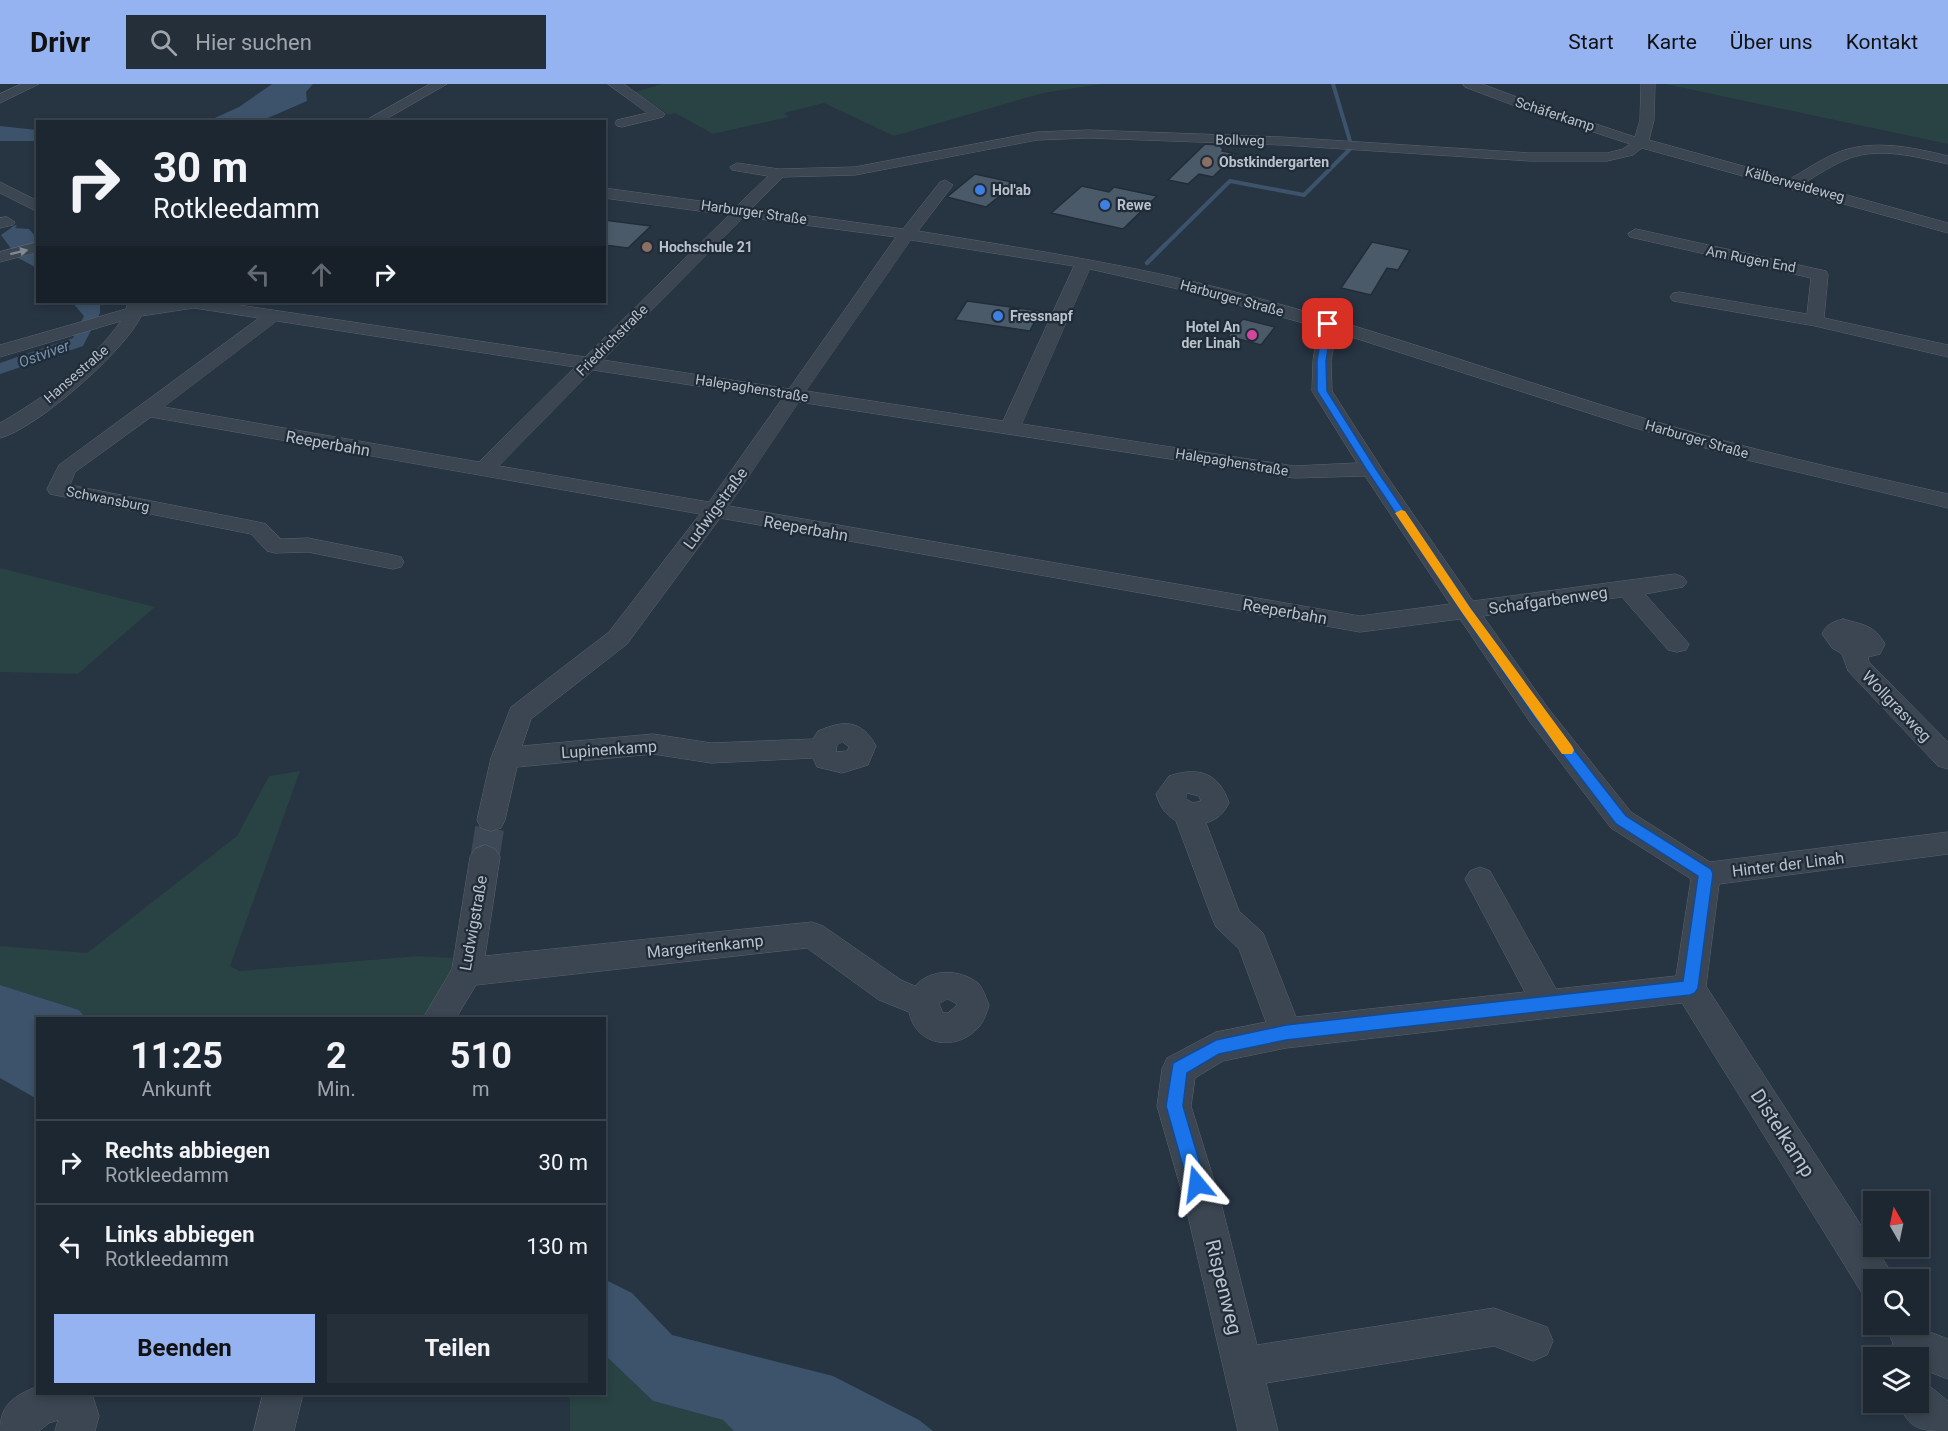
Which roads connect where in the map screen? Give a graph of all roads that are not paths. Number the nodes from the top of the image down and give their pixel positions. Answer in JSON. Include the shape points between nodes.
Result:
{"nodes":[{"id":1,"x":32,"y":84,"type":"edge"},
{"id":2,"x":440,"y":84,"type":"edge"},
{"id":3,"x":615,"y":84,"type":"edge"},
{"id":4,"x":1470,"y":84,"type":"edge"},
{"id":5,"x":1648,"y":84,"type":"edge"},
{"id":6,"x":0,"y":99,"type":"edge"},
{"id":7,"x":374,"y":120,"type":"edge"},
{"id":8,"x":622,"y":123,"type":"dead end"},
{"id":9,"x":1641,"y":142,"type":"junction"},
{"id":10,"x":1948,"y":160,"type":"edge"},
{"id":11,"x":737,"y":167,"type":"dead end"},
{"id":12,"x":779,"y":173,"type":"junction"},
{"id":13,"x":1794,"y":183,"type":"junction"},
{"id":14,"x":945,"y":185,"type":"dead end"},
{"id":15,"x":0,"y":187,"type":"edge"},
{"id":16,"x":606,"y":193,"type":"edge"},
{"id":17,"x":36,"y":206,"type":"edge"},
{"id":18,"x":742,"y":211,"type":"junction"},
{"id":19,"x":1948,"y":228,"type":"edge"},
{"id":20,"x":906,"y":234,"type":"junction"},
{"id":21,"x":1636,"y":234,"type":"dead end"},
{"id":22,"x":36,"y":248,"type":"edge"},
{"id":23,"x":0,"y":257,"type":"edge"},
{"id":24,"x":1084,"y":263,"type":"junction"},
{"id":25,"x":1679,"y":297,"type":"dead end"},
{"id":26,"x":135,"y":307,"type":"edge"},
{"id":27,"x":275,"y":314,"type":"junction"},
{"id":28,"x":1815,"y":321,"type":"junction"},
{"id":29,"x":1328,"y":324,"type":"junction"},
{"id":30,"x":0,"y":351,"type":"edge"},
{"id":31,"x":1948,"y":351,"type":"edge"},
{"id":32,"x":589,"y":363,"type":"junction"},
{"id":33,"x":793,"y":395,"type":"junction"},
{"id":34,"x":147,"y":410,"type":"junction"},
{"id":35,"x":1010,"y":429,"type":"junction"},
{"id":36,"x":0,"y":432,"type":"edge"},
{"id":37,"x":1371,"y":469,"type":"junction"},
{"id":38,"x":483,"y":470,"type":"junction"},
{"id":39,"x":1948,"y":501,"type":"edge"},
{"id":40,"x":714,"y":512,"type":"junction"},
{"id":41,"x":393,"y":562,"type":"dead end"},
{"id":42,"x":1675,"y":582,"type":"dead end"},
{"id":43,"x":1628,"y":589,"type":"junction"},
{"id":44,"x":1467,"y":611,"type":"junction"},
{"id":45,"x":1677,"y":644,"type":"dead end"},
{"id":46,"x":1853,"y":649,"type":"dead end"},
{"id":47,"x":821,"y":749,"type":"dead end"},
{"id":48,"x":504,"y":758,"type":"junction"},
{"id":49,"x":1948,"y":759,"type":"edge"},
{"id":50,"x":1188,"y":814,"type":"dead end"},
{"id":51,"x":491,"y":820,"type":"tunnel mouth"},
{"id":52,"x":1948,"y":843,"type":"edge"},
{"id":53,"x":485,"y":858,"type":"tunnel mouth"},
{"id":54,"x":1706,"y":874,"type":"junction"},
{"id":55,"x":1480,"y":879,"type":"dead end"},
{"id":56,"x":467,"y":972,"type":"junction"},
{"id":57,"x":1690,"y":988,"type":"junction"},
{"id":58,"x":1547,"y":1002,"type":"junction"},
{"id":59,"x":923,"y":1003,"type":"dead end"},
{"id":60,"x":440,"y":1017,"type":"edge"},
{"id":61,"x":1286,"y":1033,"type":"junction"},
{"id":62,"x":1868,"y":1269,"type":"edge"},
{"id":63,"x":1533,"y":1341,"type":"dead end"},
{"id":64,"x":1244,"y":1367,"type":"junction"},
{"id":65,"x":283,"y":1395,"type":"edge"},
{"id":66,"x":1929,"y":1412,"type":"edge"},
{"id":67,"x":1948,"y":1422,"type":"edge"},
{"id":68,"x":14,"y":1431,"type":"edge"},
{"id":69,"x":75,"y":1431,"type":"edge"},
{"id":70,"x":274,"y":1431,"type":"edge"},
{"id":71,"x":1258,"y":1431,"type":"edge"}],
"edges":[{"from":1,"to":6,"type":"street"},
{"from":2,"to":7,"type":"street"},
{"from":3,"to":8,"type":"street","via":[[658,114]]},
{"from":4,"to":9,"type":"street","name":"Schäferkamp"},
{"from":5,"to":9,"type":"street","via":[[1647,120]]},
{"from":9,"to":12,"type":"street","name":"Bollweg","via":[[1628,152],[1607,157],[1569,158],[1088,134],[1037,136],[855,171]]},
{"from":9,"to":13,"type":"street","name":"Kälberweideweg"},
{"from":10,"to":13,"type":"street","via":[[1880,150],[1847,154]]},
{"from":11,"to":12,"type":"street","name":"Bollweg"},
{"from":12,"to":18,"type":"street"},
{"from":13,"to":19,"type":"street","name":"Kälberweideweg"},
{"from":14,"to":20,"type":"street","name":"Ludwigstraße"},
{"from":15,"to":17,"type":"street"},
{"from":16,"to":18,"type":"street","name":"Harburger Straße"},
{"from":18,"to":20,"type":"street","name":"Harburger Straße"},
{"from":18,"to":32,"type":"street","name":"Friedrichstraße"},
{"from":20,"to":24,"type":"street","name":"Harburger Straße"},
{"from":20,"to":33,"type":"street","name":"Ludwigstraße"},
{"from":21,"to":28,"type":"street","name":"Am Rugen End","via":[[1820,275]]},
{"from":23,"to":22,"type":"street","one_way":true},
{"from":24,"to":29,"type":"street","name":"Harburger Straße","via":[[1190,286]]},
{"from":24,"to":35,"type":"street"},
{"from":25,"to":28,"type":"street"},
{"from":26,"to":27,"type":"street","name":"Halepaghenstraße","via":[[194,303]]},
{"from":26,"to":30,"type":"street","name":"Halepaghenstraße","via":[[105,320]]},
{"from":26,"to":36,"type":"street","name":"Hansestraße","via":[[119,335],[74,379]]},
{"from":27,"to":32,"type":"street","name":"Halepaghenstraße"},
{"from":27,"to":34,"type":"street","name":"Schwansburg"},
{"from":28,"to":31,"type":"street"},
{"from":29,"to":37,"type":"street","via":[[1322,391]]},
{"from":29,"to":39,"type":"street","name":"Harburger Straße","via":[[1754,456]]},
{"from":32,"to":33,"type":"street","name":"Halepaghenstraße"},
{"from":32,"to":38,"type":"street","name":"Friedrichstraße"},
{"from":33,"to":35,"type":"street","name":"Halepaghenstraße"},
{"from":33,"to":40,"type":"street","name":"Ludwigstraße"},
{"from":34,"to":38,"type":"street","name":"Reeperbahn"},
{"from":34,"to":41,"type":"street","name":"Schwansburg","via":[[66,469],[58,489],[258,529],[275,546],[308,546]]},
{"from":35,"to":37,"type":"street","name":"Halepaghenstraße","via":[[1294,472]]},
{"from":37,"to":44,"type":"street"},
{"from":38,"to":40,"type":"street","name":"Reeperbahn"},
{"from":40,"to":44,"type":"street","name":"Reeperbahn","via":[[1360,624]]},
{"from":40,"to":48,"type":"street","name":"Ludwigstraße","via":[[618,638],[520,714]]},
{"from":42,"to":43,"type":"street","name":"Schafgarbenweg"},
{"from":43,"to":44,"type":"street","name":"Schafgarbenweg"},
{"from":43,"to":45,"type":"street","name":"Schafgarbenweg"},
{"from":44,"to":54,"type":"street","via":[[1539,715],[1621,820]]},
{"from":46,"to":49,"type":"street","name":"Wollgrasweg","via":[[1857,664]]},
{"from":47,"to":48,"type":"street","name":"Lupinenkamp","via":[[711,753],[653,744]]},
{"from":48,"to":51,"type":"street","name":"Ludwigstraße"},
{"from":50,"to":61,"type":"street","via":[[1227,918],[1251,942]]},
{"from":52,"to":54,"type":"street","name":"Hinter der Linah"},
{"from":53,"to":56,"type":"street","name":"Ludwigstraße"},
{"from":54,"to":57,"type":"street"},
{"from":55,"to":58,"type":"street"},
{"from":56,"to":59,"type":"street","name":"Margeritenkamp","via":[[812,934],[890,990]]},
{"from":56,"to":60,"type":"street","name":"Ludwigstraße"},
{"from":57,"to":58,"type":"street"},
{"from":57,"to":62,"type":"street","name":"Distelkamp"},
{"from":58,"to":61,"type":"street"},
{"from":61,"to":64,"type":"street","name":"Rispenweg","via":[[1216,1047],[1179,1069],[1174,1106]]},
{"from":63,"to":64,"type":"street","via":[[1494,1327]]},
{"from":64,"to":71,"type":"street","name":"Rispenweg"},
{"from":65,"to":70,"type":"street"},
{"from":66,"to":67,"type":"street"},
{"from":68,"to":69,"type":"street","via":[[28,1412],[55,1398],[67,1399],[75,1405],[79,1414]]}]}
